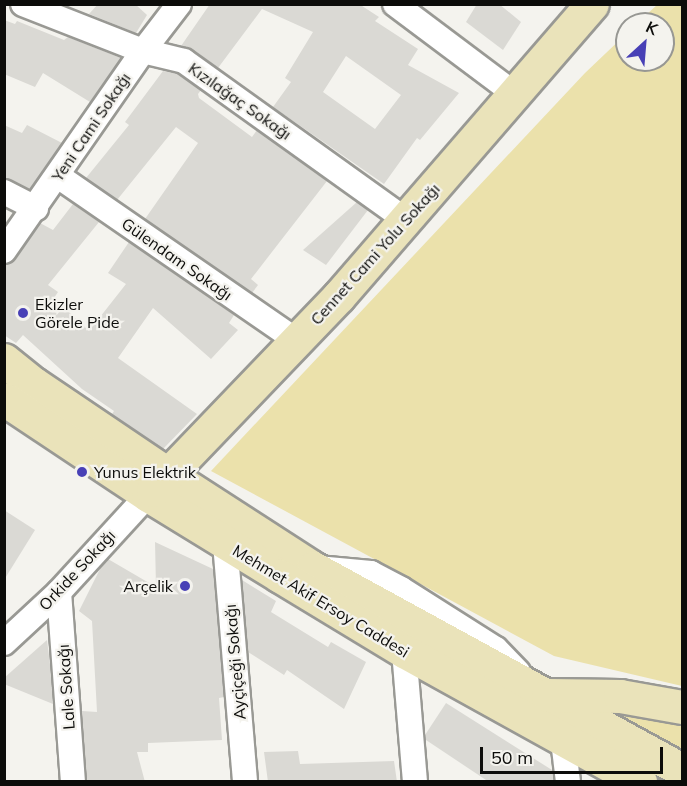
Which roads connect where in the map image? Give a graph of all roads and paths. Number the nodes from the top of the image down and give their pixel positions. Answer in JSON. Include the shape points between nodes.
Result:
{"nodes":[{"id":1,"x":23,"y":4,"type":"edge"},
{"id":2,"x":179,"y":4,"type":"edge"},
{"id":3,"x":395,"y":4,"type":"edge"},
{"id":4,"x":592,"y":4,"type":"edge"},
{"id":5,"x":143,"y":51,"type":"junction"},
{"id":6,"x":515,"y":94,"type":"junction"},
{"id":7,"x":58,"y":176,"type":"junction"},
{"id":8,"x":4,"y":192,"type":"edge"},
{"id":9,"x":36,"y":208,"type":"junction"},
{"id":10,"x":406,"y":220,"type":"junction"},
{"id":11,"x":4,"y":251,"type":"edge"},
{"id":12,"x":297,"y":341,"type":"junction"},
{"id":13,"x":4,"y":360,"type":"edge"},
{"id":14,"x":14,"y":402,"type":"edge"},
{"id":15,"x":158,"y":485,"type":"junction"},
{"id":16,"x":225,"y":543,"type":"junction"},
{"id":17,"x":59,"y":592,"type":"junction"},
{"id":18,"x":4,"y":643,"type":"edge"},
{"id":19,"x":404,"y":651,"type":"junction"},
{"id":20,"x":534,"y":707,"type":"junction"},
{"id":21,"x":682,"y":707,"type":"edge"},
{"id":22,"x":563,"y":740,"type":"junction"},
{"id":23,"x":682,"y":770,"type":"edge"},
{"id":24,"x":73,"y":782,"type":"edge"},
{"id":25,"x":245,"y":782,"type":"edge"},
{"id":26,"x":415,"y":782,"type":"edge"},
{"id":27,"x":568,"y":782,"type":"edge"},
{"id":28,"x":640,"y":782,"type":"edge"}],
"edges":[{"from":1,"to":5,"type":"street","name":"Kızılağaç Sokağı"},
{"from":2,"to":5,"type":"street","name":"Yeni Cami Sokağı"},
{"from":3,"to":6,"type":"street"},
{"from":4,"to":6,"type":"main road","name":"Cennet Cami Yolu Sokağı"},
{"from":5,"to":7,"type":"street","name":"Yeni Cami Sokağı"},
{"from":5,"to":10,"type":"street","name":"Kızılağaç Sokağı","via":[[184,61]]},
{"from":6,"to":10,"type":"main road","name":"Cennet Cami Yolu Sokağı"},
{"from":7,"to":9,"type":"street","name":"Yeni Cami Sokağı"},
{"from":7,"to":12,"type":"street","name":"Gülendam Sokağı"},
{"from":8,"to":9,"type":"street"},
{"from":9,"to":11,"type":"street","name":"Yeni Cami Sokağı"},
{"from":10,"to":12,"type":"main road","name":"Cennet Cami Yolu Sokağı"},
{"from":12,"to":15,"type":"main road","name":"Cennet Cami Yolu Sokağı"},
{"from":13,"to":14,"type":"main road","name":"Mehmet Akif Ersoy Caddesi"},
{"from":14,"to":15,"type":"main road","name":"Mehmet Akif Ersoy Caddesi"},
{"from":15,"to":16,"type":"main road","name":"Mehmet Akif Ersoy Caddesi"},
{"from":15,"to":17,"type":"street","name":"Orkide Sokağı"},
{"from":15,"to":20,"type":"main road","name":"Mehmet Akif Ersoy Caddesi","via":[[313,568]]},
{"from":16,"to":19,"type":"main road","name":"Mehmet Akif Ersoy Caddesi"},
{"from":16,"to":25,"type":"street","name":"Ayçiçeği Sokağı"},
{"from":17,"to":18,"type":"street","name":"Orkide Sokağı"},
{"from":17,"to":24,"type":"street","name":"Lale Sokağı"},
{"from":19,"to":20,"type":"main road","name":"Mehmet Akif Ersoy Caddesi"},
{"from":19,"to":26,"type":"street"},
{"from":20,"to":21,"type":"main road","via":[[620,696]]},
{"from":20,"to":22,"type":"main road","name":"Mehmet Akif Ersoy Caddesi"},
{"from":20,"to":23,"type":"main road","name":"Mehmet Akif Ersoy Caddesi"},
{"from":22,"to":27,"type":"street"},
{"from":22,"to":28,"type":"main road","name":"Mehmet Akif Ersoy Caddesi"}]}
